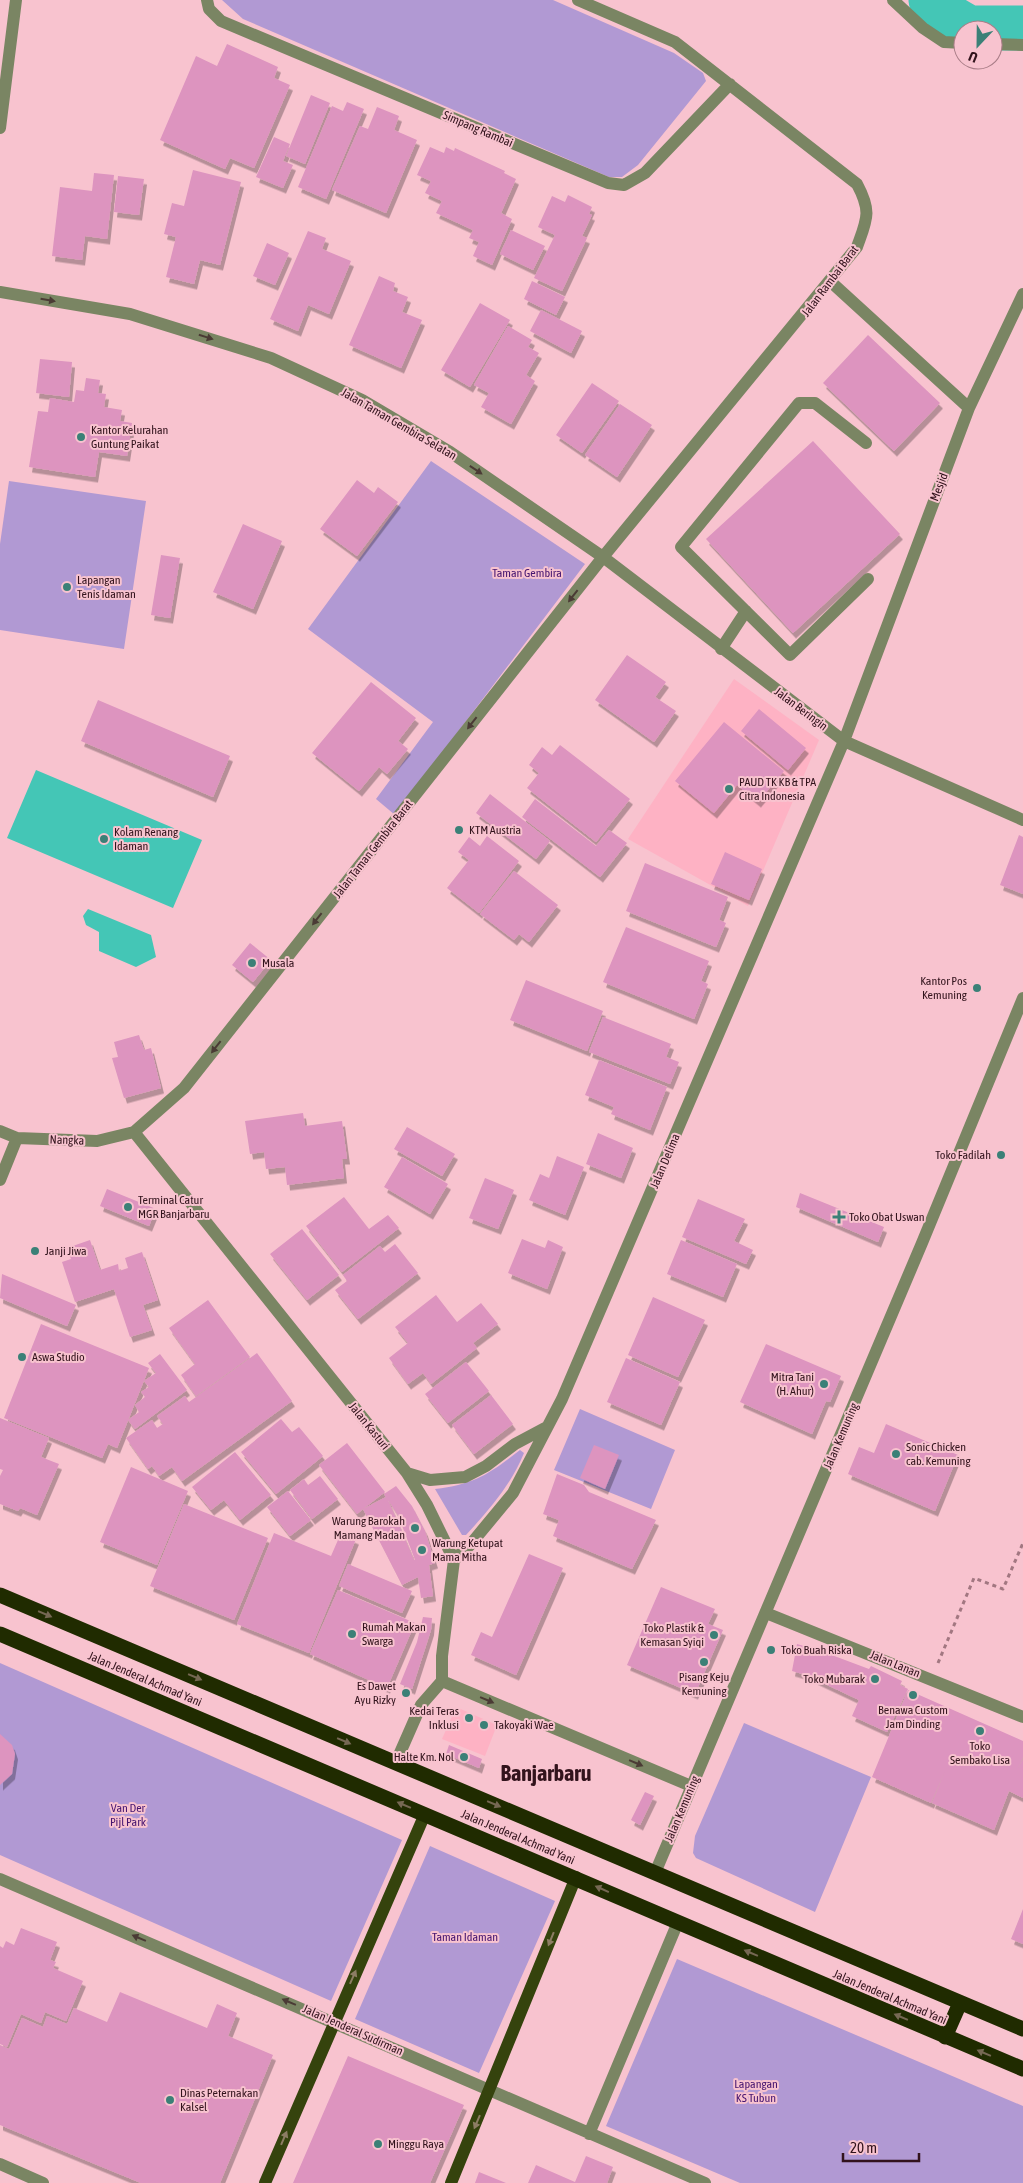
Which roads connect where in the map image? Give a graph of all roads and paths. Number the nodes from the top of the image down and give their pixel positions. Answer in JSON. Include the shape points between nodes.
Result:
{"nodes":[{"id":1,"x":16,"y":0,"type":"edge"},
{"id":2,"x":207,"y":0,"type":"edge"},
{"id":3,"x":578,"y":0,"type":"edge"},
{"id":4,"x":893,"y":0,"type":"edge"},
{"id":5,"x":953,"y":42,"type":"edge"},
{"id":6,"x":1003,"y":44,"type":"edge"},
{"id":7,"x":1023,"y":45,"type":"edge"},
{"id":8,"x":730,"y":84,"type":"junction"},
{"id":9,"x":0,"y":128,"type":"edge"},
{"id":10,"x":831,"y":282,"type":"junction"},
{"id":11,"x":0,"y":292,"type":"edge"},
{"id":12,"x":1023,"y":294,"type":"edge"},
{"id":13,"x":969,"y":408,"type":"junction"},
{"id":14,"x":866,"y":443,"type":"dead end"},
{"id":15,"x":603,"y":557,"type":"junction"},
{"id":16,"x":868,"y":579,"type":"dead end"},
{"id":17,"x":746,"y":611,"type":"junction"},
{"id":18,"x":721,"y":649,"type":"junction"},
{"id":19,"x":844,"y":742,"type":"junction"},
{"id":20,"x":1023,"y":820,"type":"edge"},
{"id":21,"x":1023,"y":998,"type":"edge"},
{"id":22,"x":0,"y":1131,"type":"edge"},
{"id":23,"x":134,"y":1132,"type":"junction"},
{"id":24,"x":17,"y":1138,"type":"junction"},
{"id":25,"x":0,"y":1180,"type":"edge"},
{"id":26,"x":545,"y":1428,"type":"junction"},
{"id":27,"x":407,"y":1473,"type":"junction"},
{"id":28,"x":1023,"y":1543,"type":"edge"},
{"id":29,"x":454,"y":1560,"type":"junction"},
{"id":30,"x":0,"y":1595,"type":"edge"},
{"id":31,"x":766,"y":1613,"type":"junction"},
{"id":32,"x":0,"y":1634,"type":"edge"},
{"id":33,"x":939,"y":1661,"type":"dead end"},
{"id":34,"x":442,"y":1681,"type":"junction"},
{"id":35,"x":1023,"y":1717,"type":"edge"},
{"id":36,"x":396,"y":1762,"type":"junction"},
{"id":37,"x":691,"y":1786,"type":"junction"},
{"id":38,"x":425,"y":1814,"type":"junction"},
{"id":39,"x":655,"y":1873,"type":"junction"},
{"id":40,"x":576,"y":1877,"type":"junction"},
{"id":41,"x":0,"y":1879,"type":"edge"},
{"id":42,"x":678,"y":1922,"type":"junction"},
{"id":43,"x":960,"y":2003,"type":"junction"},
{"id":44,"x":334,"y":2021,"type":"junction"},
{"id":45,"x":1023,"y":2030,"type":"edge"},
{"id":46,"x":945,"y":2037,"type":"junction"},
{"id":47,"x":1023,"y":2069,"type":"edge"},
{"id":48,"x":489,"y":2092,"type":"junction"},
{"id":49,"x":589,"y":2134,"type":"junction"},
{"id":50,"x":0,"y":2164,"type":"edge"},
{"id":51,"x":43,"y":2183,"type":"edge"},
{"id":52,"x":266,"y":2183,"type":"edge"},
{"id":53,"x":451,"y":2183,"type":"edge"},
{"id":54,"x":705,"y":2183,"type":"edge"}],
"edges":[{"from":1,"to":9,"type":"street"},
{"from":2,"to":8,"type":"street","name":"Simpang Rambai","via":[[209,9],[221,21],[608,183],[624,185],[645,173]]},
{"from":3,"to":8,"type":"street","name":"Jalan Rambai Barat","via":[[675,42]]},
{"from":4,"to":5,"type":"street","via":[[922,28],[944,42]]},
{"from":6,"to":7,"type":"street"},
{"from":8,"to":10,"type":"street","name":"Jalan Rambai Barat","via":[[857,184],[867,203],[866,221],[858,247]]},
{"from":10,"to":13,"type":"street"},
{"from":10,"to":15,"type":"street","name":"Jalan Rambai Barat"},
{"from":11,"to":15,"type":"street","name":"Jalan Taman Gembira Selatan","one_way":true,"via":[[130,314],[272,358],[362,400],[434,443]]},
{"from":12,"to":13,"type":"street","name":"Mesjid"},
{"from":13,"to":19,"type":"street","name":"Mesjid"},
{"from":14,"to":17,"type":"street","via":[[815,403],[799,403],[681,547]]},
{"from":15,"to":18,"type":"street","name":"Jalan Beringin"},
{"from":15,"to":23,"type":"street","name":"Jalan Taman Gembira Barat","one_way":true,"via":[[184,1088]]},
{"from":16,"to":17,"type":"street","via":[[790,655]]},
{"from":17,"to":18,"type":"street"},
{"from":18,"to":19,"type":"street","name":"Jalan Beringin"},
{"from":19,"to":20,"type":"street","name":"Jalan Beringin"},
{"from":19,"to":26,"type":"street","name":"Jalan Delima","via":[[583,1351]]},
{"from":21,"to":31,"type":"street","name":"Jalan Kemuning"},
{"from":22,"to":24,"type":"street","name":"Nangka"},
{"from":23,"to":24,"type":"street","name":"Nangka","via":[[97,1141]]},
{"from":23,"to":27,"type":"street","name":"Jalan Kasturi"},
{"from":24,"to":25,"type":"street"},
{"from":26,"to":27,"type":"street","via":[[514,1444],[486,1466],[465,1477],[430,1480]]},
{"from":26,"to":29,"type":"street","name":"Jalan Delima","via":[[513,1493]]},
{"from":27,"to":29,"type":"street","name":"Jalan Kasturi"},
{"from":28,"to":33,"type":"path","via":[[1003,1589],[974,1578]]},
{"from":29,"to":34,"type":"street"},
{"from":30,"to":36,"type":"highway","name":"Jalan Jenderal Achmad Yani","one_way":true},
{"from":31,"to":35,"type":"street","name":"Jalan Lanan"},
{"from":31,"to":37,"type":"street","name":"Jalan Kemuning"},
{"from":38,"to":32,"type":"highway","name":"Jalan Jenderal Achmad Yani","one_way":true},
{"from":34,"to":36,"type":"street","via":[[421,1705]]},
{"from":34,"to":37,"type":"street","one_way":true},
{"from":36,"to":39,"type":"highway","name":"Jalan Jenderal Achmad Yani","one_way":true},
{"from":37,"to":39,"type":"street","name":"Jalan Kemuning"},
{"from":38,"to":40,"type":"highway","name":"Jalan Jenderal Achmad Yani"},
{"from":44,"to":38,"type":"main road","one_way":true},
{"from":39,"to":43,"type":"highway","name":"Jalan Jenderal Achmad Yani"},
{"from":42,"to":40,"type":"highway","name":"Jalan Jenderal Achmad Yani","one_way":true},
{"from":40,"to":48,"type":"main road","one_way":true},
{"from":44,"to":41,"type":"street","name":"Jalan Jenderal Sudirman","one_way":true},
{"from":46,"to":42,"type":"highway","name":"Jalan Jenderal Achmad Yani","one_way":true},
{"from":42,"to":49,"type":"street"},
{"from":43,"to":45,"type":"highway","name":"Jalan Jenderal Achmad Yani"},
{"from":43,"to":46,"type":"highway"},
{"from":44,"to":48,"type":"street","name":"Jalan Jenderal Sudirman"},
{"from":52,"to":44,"type":"main road","one_way":true},
{"from":47,"to":46,"type":"highway","name":"Jalan Jenderal Achmad Yani","one_way":true},
{"from":48,"to":49,"type":"street","name":"Jalan Jenderal Sudirman"},
{"from":48,"to":53,"type":"main road","one_way":true},
{"from":49,"to":54,"type":"street","name":"Jalan Jenderal Sudirman"},
{"from":50,"to":51,"type":"street"}]}
